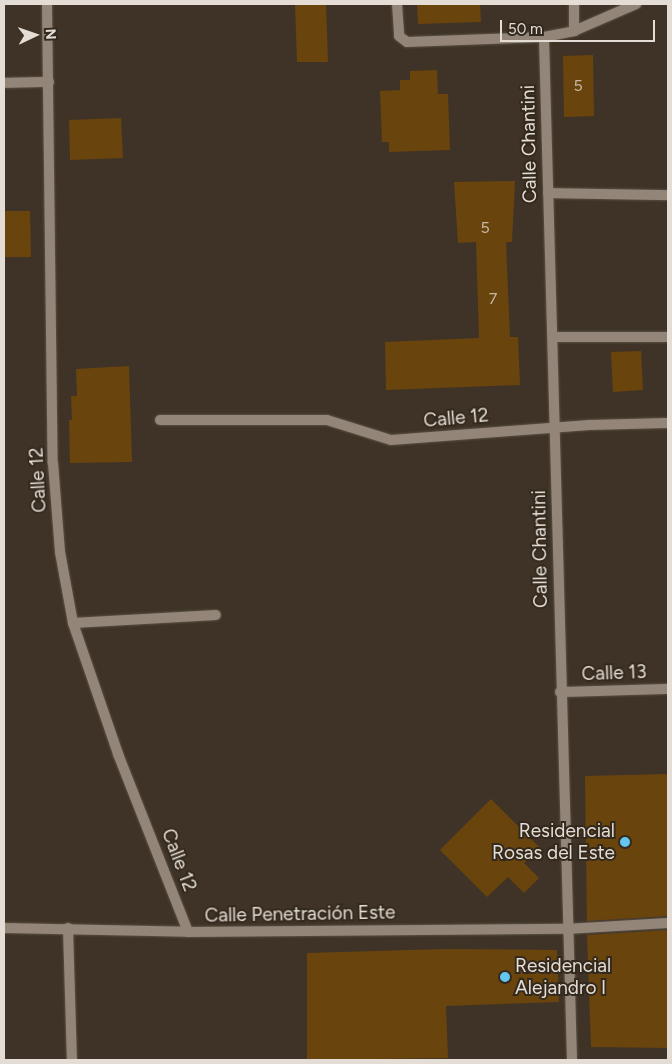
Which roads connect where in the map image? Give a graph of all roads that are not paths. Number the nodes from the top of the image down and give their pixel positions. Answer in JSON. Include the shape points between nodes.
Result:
{"nodes":[{"id":1,"x":47,"y":4,"type":"edge"},
{"id":2,"x":397,"y":4,"type":"edge"},
{"id":3,"x":574,"y":4,"type":"edge"},
{"id":4,"x":636,"y":4,"type":"edge"},
{"id":5,"x":574,"y":31,"type":"junction"},
{"id":6,"x":544,"y":37,"type":"junction"},
{"id":7,"x":49,"y":82,"type":"junction"},
{"id":8,"x":4,"y":83,"type":"edge"},
{"id":9,"x":548,"y":192,"type":"junction"},
{"id":10,"x":668,"y":195,"type":"edge"},
{"id":11,"x":553,"y":337,"type":"junction"},
{"id":12,"x":668,"y":337,"type":"edge"},
{"id":13,"x":160,"y":420,"type":"dead end"},
{"id":14,"x":668,"y":423,"type":"edge"},
{"id":15,"x":556,"y":428,"type":"junction"},
{"id":16,"x":216,"y":615,"type":"dead end"},
{"id":17,"x":73,"y":622,"type":"junction"},
{"id":18,"x":668,"y":689,"type":"edge"},
{"id":19,"x":560,"y":692,"type":"junction"},
{"id":20,"x":668,"y":923,"type":"edge"},
{"id":21,"x":4,"y":928,"type":"edge"},
{"id":22,"x":68,"y":928,"type":"junction"},
{"id":23,"x":566,"y":929,"type":"junction"},
{"id":24,"x":188,"y":932,"type":"junction"},
{"id":25,"x":72,"y":1060,"type":"edge"},
{"id":26,"x":572,"y":1060,"type":"edge"}],
"edges":[{"from":1,"to":7,"type":"street","name":"Calle 12"},
{"from":2,"to":6,"type":"street","via":[[399,36],[407,42]]},
{"from":3,"to":5,"type":"street"},
{"from":4,"to":5,"type":"street"},
{"from":5,"to":6,"type":"street"},
{"from":6,"to":9,"type":"street","name":"Calle Chantini"},
{"from":7,"to":8,"type":"street"},
{"from":7,"to":17,"type":"street","name":"Calle 12","via":[[53,463],[60,552]]},
{"from":9,"to":10,"type":"street"},
{"from":9,"to":11,"type":"street","name":"Calle Chantini"},
{"from":11,"to":12,"type":"street"},
{"from":11,"to":15,"type":"street","name":"Calle Chantini"},
{"from":13,"to":15,"type":"street","name":"Calle 12","via":[[327,420],[391,440]]},
{"from":14,"to":15,"type":"street","name":"Calle 12"},
{"from":15,"to":19,"type":"street","name":"Calle Chantini"},
{"from":16,"to":17,"type":"street"},
{"from":17,"to":24,"type":"street","name":"Calle 12","via":[[118,754]]},
{"from":18,"to":19,"type":"street","name":"Calle 13"},
{"from":19,"to":23,"type":"street","name":"Calle Chantini"},
{"from":20,"to":23,"type":"street","name":"Calle Penetración Este"},
{"from":21,"to":22,"type":"street","name":"Calle Penetración Este"},
{"from":22,"to":24,"type":"street","name":"Calle Penetración Este"},
{"from":22,"to":25,"type":"street"},
{"from":23,"to":24,"type":"street","name":"Calle Penetración Este"},
{"from":23,"to":26,"type":"street","name":"Calle Chantini"}]}
